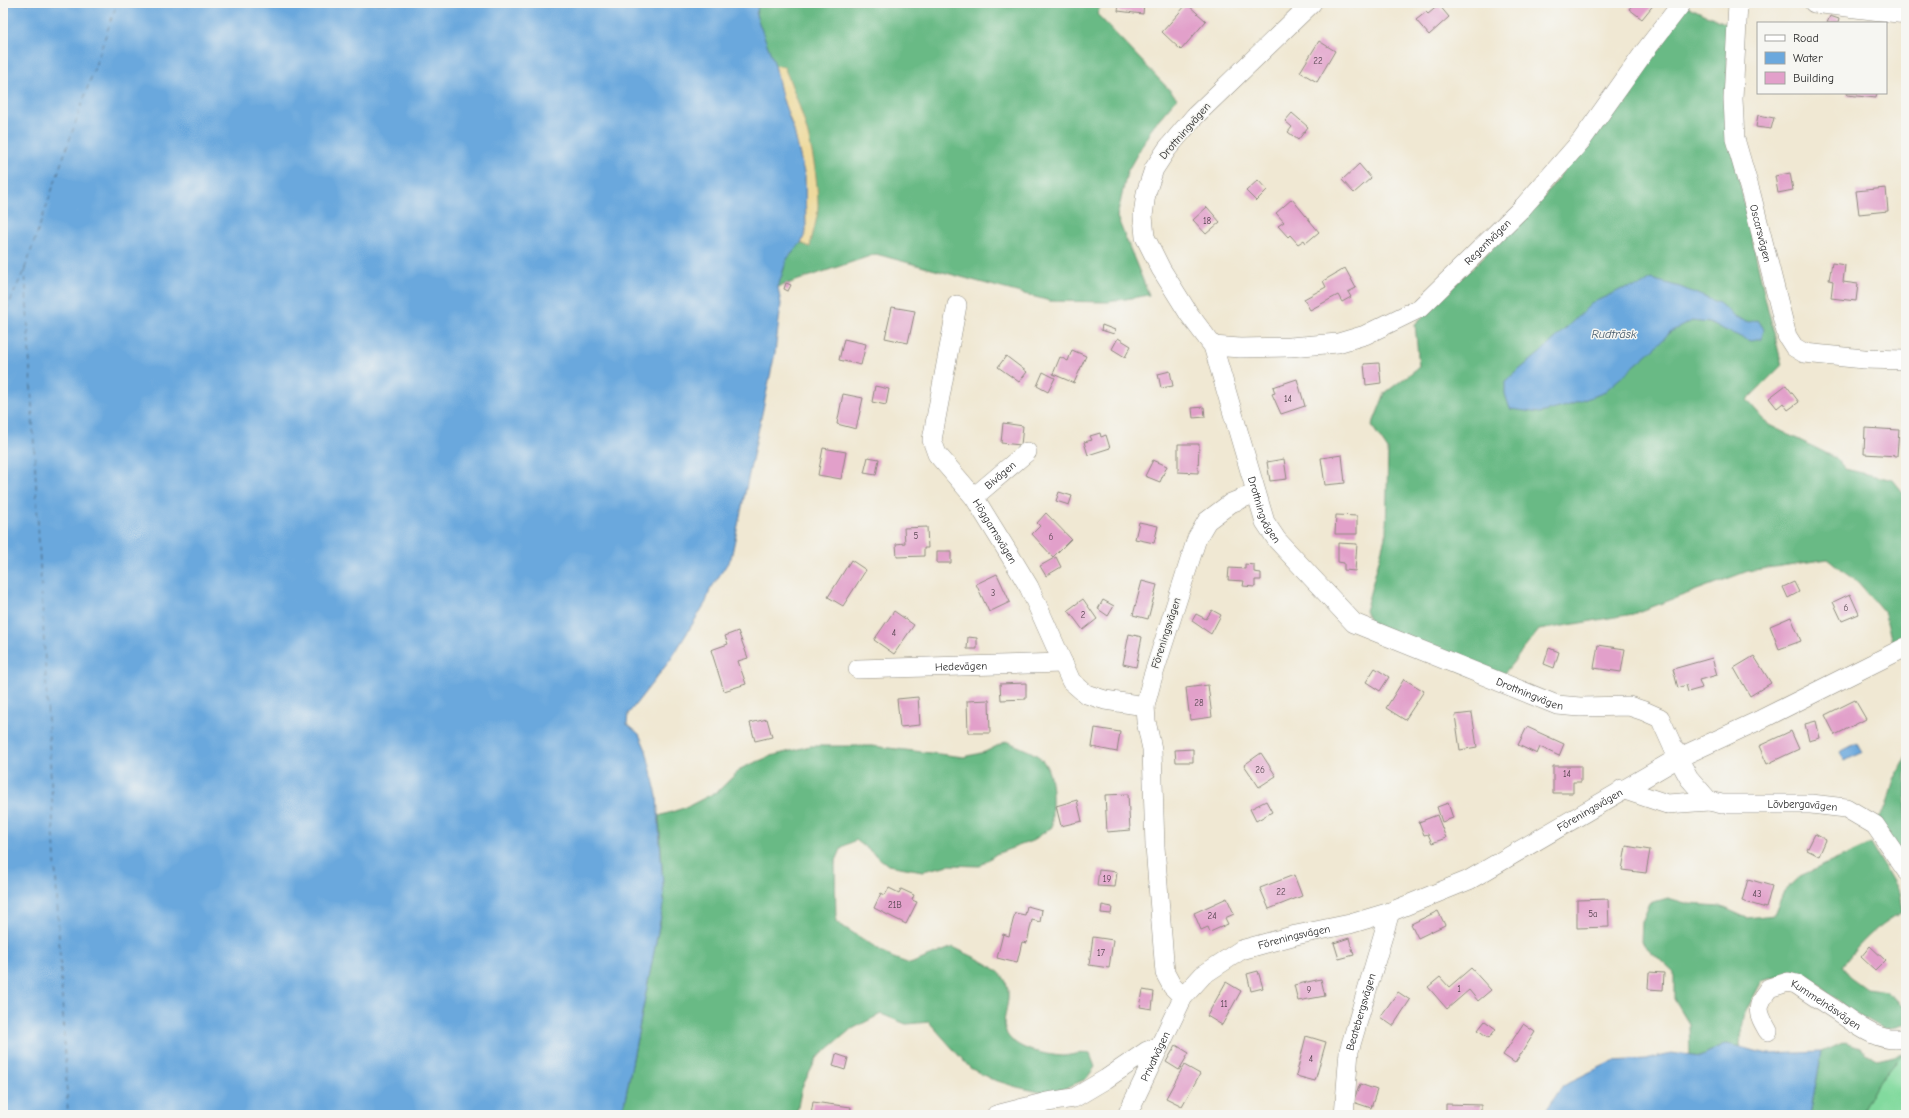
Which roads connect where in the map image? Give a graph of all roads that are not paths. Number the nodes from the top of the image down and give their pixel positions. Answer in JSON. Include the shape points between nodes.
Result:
{"nodes":[{"id":1,"x":1312,"y":3,"type":"edge"},
{"id":2,"x":1682,"y":3,"type":"edge"},
{"id":3,"x":1738,"y":3,"type":"edge"},
{"id":4,"x":1814,"y":3,"type":"edge"},
{"id":5,"x":1906,"y":14,"type":"edge"},
{"id":6,"x":957,"y":306,"type":"dead end"},
{"id":7,"x":1213,"y":346,"type":"junction"},
{"id":8,"x":1906,"y":360,"type":"edge"},
{"id":9,"x":1027,"y":452,"type":"dead end"},
{"id":10,"x":1256,"y":493,"type":"junction"},
{"id":11,"x":974,"y":497,"type":"junction"},
{"id":12,"x":1906,"y":647,"type":"edge"},
{"id":13,"x":1063,"y":663,"type":"junction"},
{"id":14,"x":858,"y":669,"type":"dead end"},
{"id":15,"x":1146,"y":706,"type":"junction"},
{"id":16,"x":1678,"y":758,"type":"junction"},
{"id":17,"x":1622,"y":790,"type":"junction"},
{"id":18,"x":1709,"y":801,"type":"junction"},
{"id":19,"x":1906,"y":870,"type":"edge"},
{"id":20,"x":1390,"y":912,"type":"junction"},
{"id":21,"x":1183,"y":997,"type":"junction"},
{"id":22,"x":1768,"y":1031,"type":"dead end"},
{"id":23,"x":1906,"y":1038,"type":"edge"},
{"id":24,"x":1160,"y":1046,"type":"junction"},
{"id":25,"x":996,"y":1115,"type":"edge"},
{"id":26,"x":1127,"y":1115,"type":"edge"},
{"id":27,"x":1344,"y":1115,"type":"edge"}],
"edges":[{"from":1,"to":7,"type":"street","name":"Drottningvägen","via":[[1195,116],[1154,169],[1146,193],[1142,216],[1145,237],[1173,288]]},
{"from":2,"to":7,"type":"street","name":"Regentvägen","via":[[1581,141],[1523,207],[1420,308],[1365,334],[1338,343],[1290,347]]},
{"from":3,"to":8,"type":"street","name":"Oscarsvägen","via":[[1733,99],[1735,139],[1786,336],[1794,347],[1804,353]]},
{"from":4,"to":5,"type":"street"},
{"from":6,"to":11,"type":"street","name":"Höggarnsvägen","via":[[932,440],[937,454]]},
{"from":7,"to":10,"type":"street","name":"Drottningvägen"},
{"from":9,"to":11,"type":"street","name":"Bivägen"},
{"from":10,"to":15,"type":"street","name":"Föreningsvägen","via":[[1231,503],[1207,521],[1197,538],[1154,672]]},
{"from":10,"to":16,"type":"street","name":"Drottningvägen","via":[[1265,522],[1277,540],[1354,623],[1557,705],[1580,708],[1629,706],[1644,710],[1660,718]]},
{"from":11,"to":13,"type":"street","name":"Höggarnsvägen","via":[[1029,587]]},
{"from":12,"to":16,"type":"street","name":"Föreningsvägen"},
{"from":13,"to":14,"type":"street","name":"Hedevägen"},
{"from":13,"to":15,"type":"street","name":"Höggarnsvägen","via":[[1071,681],[1086,694],[1105,700]]},
{"from":15,"to":21,"type":"street","name":"Föreningsvägen","via":[[1146,721],[1152,749],[1155,847],[1165,973],[1172,986]]},
{"from":16,"to":17,"type":"street","name":"Föreningsvägen"},
{"from":16,"to":18,"type":"street","name":"Drottningvägen","via":[[1689,778]]},
{"from":17,"to":18,"type":"street","via":[[1667,804]]},
{"from":17,"to":20,"type":"street","name":"Föreningsvägen","via":[[1469,880]]},
{"from":18,"to":19,"type":"street","name":"Lövbergavägen","via":[[1722,804],[1811,804],[1846,808],[1875,826]]},
{"from":20,"to":21,"type":"street","name":"Föreningsvägen","via":[[1241,950],[1203,975]]},
{"from":20,"to":27,"type":"street","name":"Beatebergsvägen","via":[[1349,1050]]},
{"from":21,"to":24,"type":"street","name":"Privatvägen"},
{"from":22,"to":23,"type":"street","name":"Kummelnäsvägen","via":[[1759,1015],[1758,1006],[1769,988],[1788,982],[1796,984],[1856,1026],[1879,1037],[1899,1040]]},
{"from":24,"to":25,"type":"street","via":[[1147,1050],[1074,1098]]},
{"from":24,"to":26,"type":"street","name":"Privatvägen"}]}
